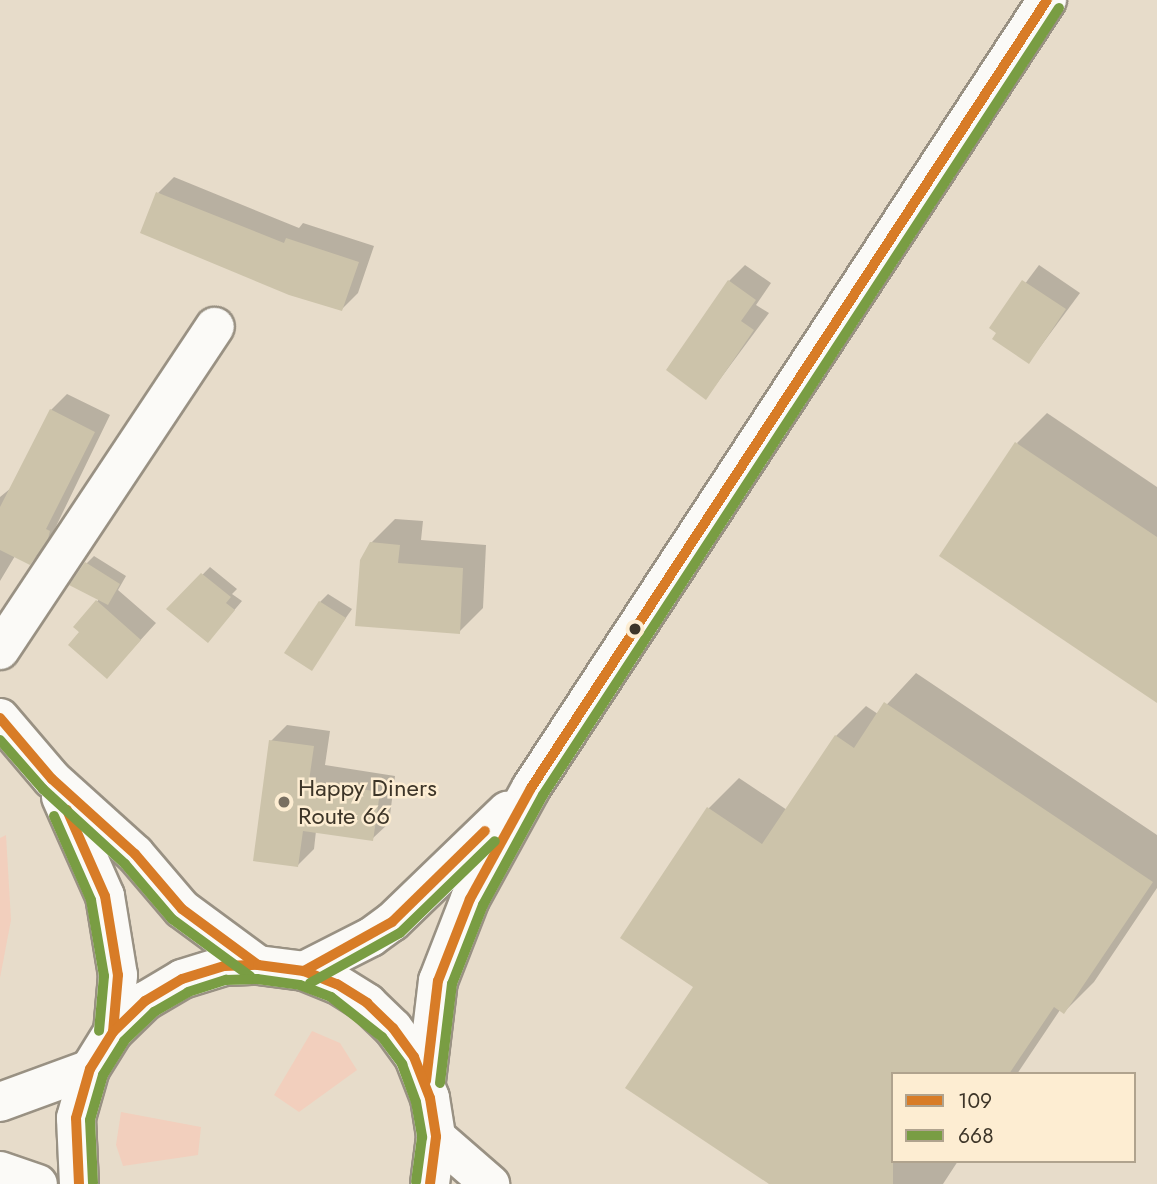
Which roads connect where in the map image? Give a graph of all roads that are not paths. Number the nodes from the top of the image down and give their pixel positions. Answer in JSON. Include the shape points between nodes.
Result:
{"nodes":[{"id":1,"x":1047,"y":0,"type":"edge"},
{"id":2,"x":215,"y":327,"type":"dead end"},
{"id":3,"x":0,"y":650,"type":"edge"},
{"id":4,"x":0,"y":718,"type":"edge"},
{"id":5,"x":52,"y":779,"type":"junction"},
{"id":6,"x":531,"y":788,"type":"junction"},
{"id":7,"x":258,"y":965,"type":"junction"},
{"id":8,"x":304,"y":971,"type":"junction"},
{"id":9,"x":113,"y":1032,"type":"junction"},
{"id":10,"x":90,"y":1069,"type":"junction"},
{"id":11,"x":426,"y":1081,"type":"junction"},
{"id":12,"x":0,"y":1102,"type":"edge"},
{"id":13,"x":436,"y":1138,"type":"junction"},
{"id":14,"x":0,"y":1171,"type":"edge"},
{"id":15,"x":37,"y":1184,"type":"edge"},
{"id":16,"x":79,"y":1184,"type":"edge"},
{"id":17,"x":430,"y":1184,"type":"edge"},
{"id":18,"x":490,"y":1184,"type":"edge"}],
"edges":[{"from":1,"to":6,"type":"main road"},
{"from":2,"to":3,"type":"main road"},
{"from":4,"to":5,"type":"main road"},
{"from":5,"to":7,"type":"main road","via":[[135,854],[182,909]]},
{"from":5,"to":9,"type":"main road","via":[[105,896],[118,975]]},
{"from":6,"to":8,"type":"main road","via":[[392,922]]},
{"from":6,"to":11,"type":"main road","via":[[470,899],[438,981]]},
{"from":7,"to":8,"type":"main road"},
{"from":7,"to":9,"type":"main road","via":[[224,966],[182,979],[145,1002]]},
{"from":8,"to":11,"type":"main road","via":[[367,1003],[393,1028]]},
{"from":9,"to":10,"type":"main road"},
{"from":10,"to":12,"type":"main road"},
{"from":10,"to":16,"type":"main road","via":[[76,1118]]},
{"from":11,"to":13,"type":"main road"},
{"from":13,"to":17,"type":"main road"},
{"from":13,"to":18,"type":"main road"},
{"from":14,"to":15,"type":"main road"}]}
